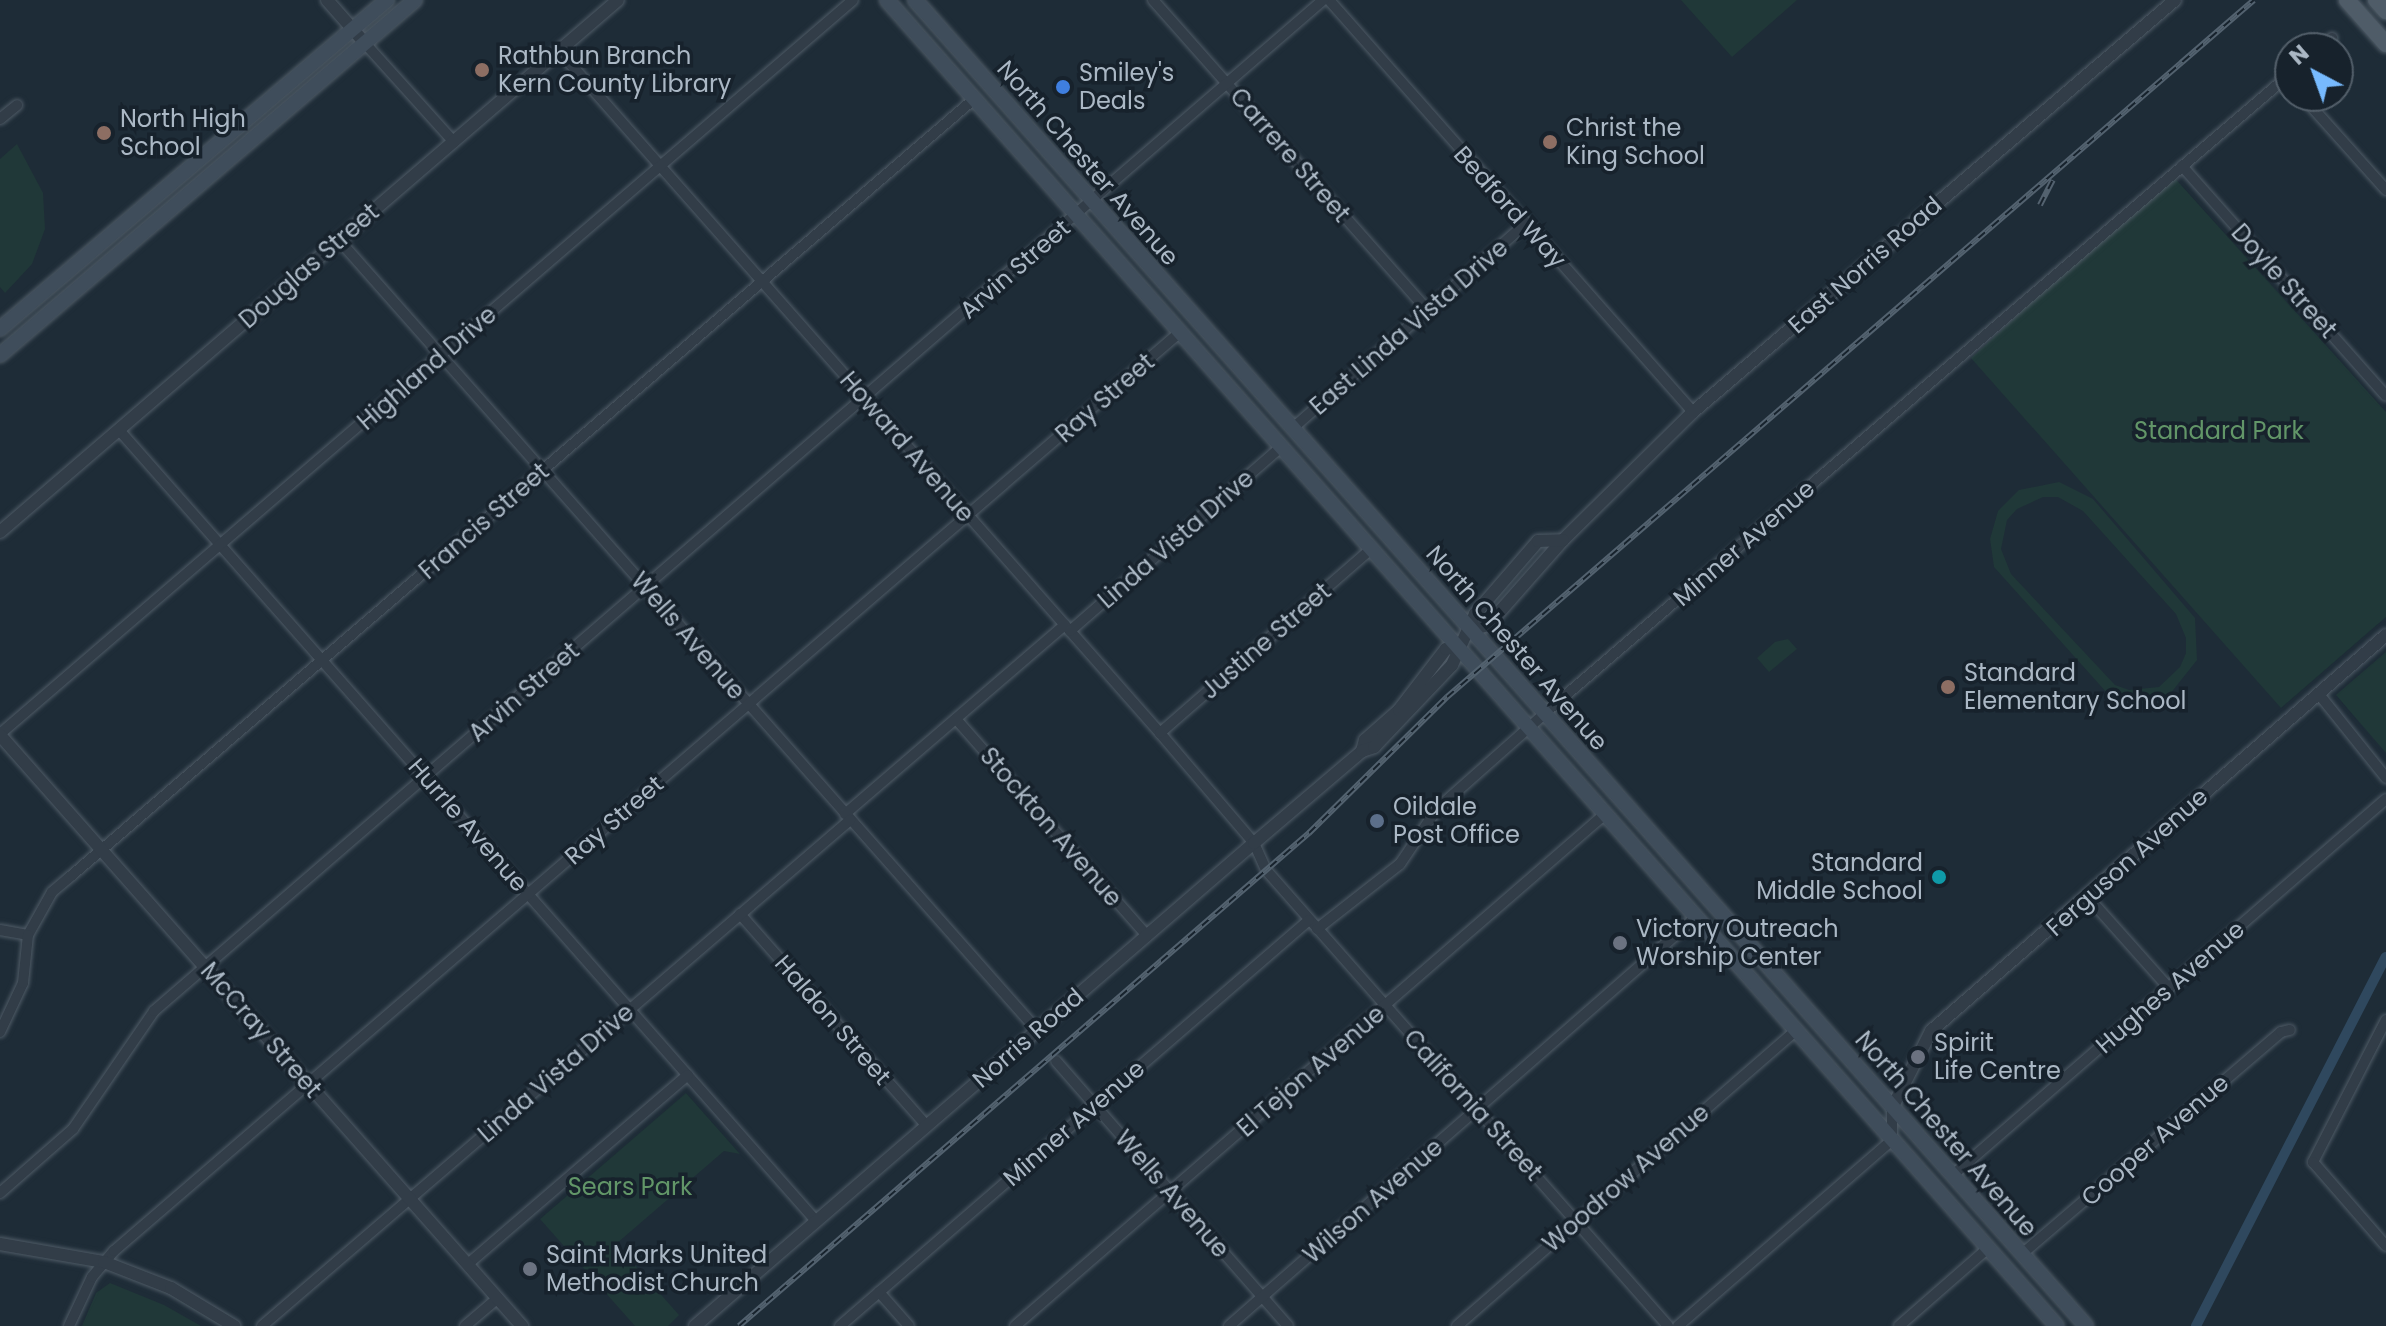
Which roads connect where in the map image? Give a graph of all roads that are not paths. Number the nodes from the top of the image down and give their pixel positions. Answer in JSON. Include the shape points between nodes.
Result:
{"nodes":[{"id":1,"x":327,"y":0,"type":"edge"},
{"id":2,"x":387,"y":0,"type":"edge"},
{"id":3,"x":415,"y":0,"type":"edge"},
{"id":4,"x":618,"y":0,"type":"edge"},
{"id":5,"x":853,"y":0,"type":"edge"},
{"id":6,"x":887,"y":0,"type":"edge"},
{"id":7,"x":1153,"y":0,"type":"edge"},
{"id":8,"x":1323,"y":0,"type":"edge"},
{"id":9,"x":1329,"y":0,"type":"edge"},
{"id":10,"x":2175,"y":0,"type":"edge"},
{"id":11,"x":2347,"y":0,"type":"edge"},
{"id":12,"x":2376,"y":0,"type":"edge"},
{"id":13,"x":915,"y":1,"type":"edge"},
{"id":14,"x":2386,"y":11,"type":"edge"},
{"id":15,"x":352,"y":28,"type":"junction"},
{"id":16,"x":363,"y":41,"type":"junction"},
{"id":17,"x":2386,"y":44,"type":"edge"},
{"id":18,"x":559,"y":51,"type":"junction"},
{"id":19,"x":1228,"y":84,"type":"junction"},
{"id":20,"x":2274,"y":90,"type":"edge"},
{"id":21,"x":974,"y":99,"type":"junction"},
{"id":22,"x":17,"y":105,"type":"dead end"},
{"id":23,"x":2316,"y":112,"type":"edge"},
{"id":24,"x":0,"y":119,"type":"edge"},
{"id":25,"x":238,"y":124,"type":"junction"},
{"id":26,"x":454,"y":142,"type":"junction"},
{"id":27,"x":219,"y":165,"type":"junction"},
{"id":28,"x":2182,"y":166,"type":"junction"},
{"id":29,"x":661,"y":167,"type":"junction"},
{"id":30,"x":2386,"y":190,"type":"edge"},
{"id":31,"x":1094,"y":202,"type":"junction"},
{"id":32,"x":135,"y":212,"type":"junction"},
{"id":33,"x":1077,"y":216,"type":"junction"},
{"id":34,"x":1524,"y":225,"type":"junction"},
{"id":35,"x":339,"y":240,"type":"junction"},
{"id":36,"x":113,"y":258,"type":"junction"},
{"id":37,"x":762,"y":282,"type":"junction"},
{"id":38,"x":1427,"y":310,"type":"junction"},
{"id":39,"x":0,"y":329,"type":"edge"},
{"id":40,"x":1180,"y":332,"type":"junction"},
{"id":41,"x":0,"y":355,"type":"edge"},
{"id":42,"x":441,"y":355,"type":"junction"},
{"id":43,"x":2386,"y":396,"type":"edge"},
{"id":44,"x":866,"y":400,"type":"junction"},
{"id":45,"x":1693,"y":412,"type":"junction"},
{"id":46,"x":1252,"y":414,"type":"junction"},
{"id":47,"x":1293,"y":428,"type":"junction"},
{"id":48,"x":119,"y":430,"type":"junction"},
{"id":49,"x":1281,"y":447,"type":"junction"},
{"id":50,"x":542,"y":471,"type":"junction"},
{"id":51,"x":969,"y":516,"type":"junction"},
{"id":52,"x":0,"y":532,"type":"edge"},
{"id":53,"x":220,"y":545,"type":"junction"},
{"id":54,"x":1371,"y":549,"type":"junction"},
{"id":55,"x":645,"y":588,"type":"junction"},
{"id":56,"x":1068,"y":628,"type":"junction"},
{"id":57,"x":1473,"y":629,"type":"junction"},
{"id":58,"x":2386,"y":635,"type":"edge"},
{"id":59,"x":1458,"y":646,"type":"junction"},
{"id":60,"x":322,"y":660,"type":"junction"},
{"id":61,"x":2318,"y":693,"type":"junction"},
{"id":62,"x":749,"y":705,"type":"junction"},
{"id":63,"x":1545,"y":713,"type":"junction"},
{"id":64,"x":956,"y":719,"type":"junction"},
{"id":65,"x":1529,"y":728,"type":"junction"},
{"id":66,"x":1160,"y":733,"type":"junction"},
{"id":67,"x":0,"y":734,"type":"edge"},
{"id":68,"x":425,"y":777,"type":"junction"},
{"id":69,"x":2386,"y":778,"type":"edge"},
{"id":70,"x":2386,"y":799,"type":"edge"},
{"id":71,"x":1605,"y":814,"type":"junction"},
{"id":72,"x":848,"y":817,"type":"junction"},
{"id":73,"x":1254,"y":843,"type":"junction"},
{"id":74,"x":102,"y":850,"type":"junction"},
{"id":75,"x":528,"y":894,"type":"junction"},
{"id":76,"x":2087,"y":896,"type":"junction"},
{"id":77,"x":740,"y":914,"type":"junction"},
{"id":78,"x":1696,"y":917,"type":"junction"},
{"id":79,"x":1309,"y":920,"type":"junction"},
{"id":80,"x":1317,"y":929,"type":"junction"},
{"id":81,"x":0,"y":930,"type":"edge"},
{"id":82,"x":28,"y":935,"type":"junction"},
{"id":83,"x":1147,"y":936,"type":"junction"},
{"id":84,"x":205,"y":967,"type":"junction"},
{"id":85,"x":2169,"y":988,"type":"junction"},
{"id":86,"x":1385,"y":1006,"type":"junction"},
{"id":87,"x":629,"y":1009,"type":"junction"},
{"id":88,"x":2386,"y":1020,"type":"edge"},
{"id":89,"x":1037,"y":1030,"type":"junction"},
{"id":90,"x":1796,"y":1030,"type":"junction"},
{"id":91,"x":2290,"y":1030,"type":"dead end"},
{"id":92,"x":0,"y":1032,"type":"edge"},
{"id":93,"x":1056,"y":1061,"type":"dead end"},
{"id":94,"x":688,"y":1075,"type":"junction"},
{"id":95,"x":308,"y":1083,"type":"junction"},
{"id":96,"x":1095,"y":1106,"type":"junction"},
{"id":97,"x":1892,"y":1108,"type":"junction"},
{"id":98,"x":1477,"y":1110,"type":"junction"},
{"id":99,"x":927,"y":1126,"type":"junction"},
{"id":100,"x":1892,"y":1140,"type":"junction"},
{"id":101,"x":1953,"y":1175,"type":"junction"},
{"id":102,"x":1170,"y":1192,"type":"junction"},
{"id":103,"x":0,"y":1193,"type":"edge"},
{"id":104,"x":410,"y":1199,"type":"junction"},
{"id":105,"x":816,"y":1221,"type":"junction"},
{"id":106,"x":1576,"y":1222,"type":"junction"},
{"id":107,"x":1976,"y":1234,"type":"junction"},
{"id":108,"x":0,"y":1244,"type":"edge"},
{"id":109,"x":2386,"y":1246,"type":"edge"},
{"id":110,"x":1988,"y":1248,"type":"junction"},
{"id":111,"x":2022,"y":1254,"type":"junction"},
{"id":112,"x":104,"y":1262,"type":"junction"},
{"id":113,"x":468,"y":1264,"type":"junction"},
{"id":114,"x":879,"y":1292,"type":"junction"},
{"id":115,"x":1262,"y":1297,"type":"junction"},
{"id":116,"x":498,"y":1298,"type":"junction"},
{"id":117,"x":69,"y":1326,"type":"edge"},
{"id":118,"x":234,"y":1326,"type":"edge"},
{"id":119,"x":262,"y":1326,"type":"edge"},
{"id":120,"x":465,"y":1326,"type":"edge"},
{"id":121,"x":522,"y":1326,"type":"edge"},
{"id":122,"x":695,"y":1326,"type":"edge"},
{"id":123,"x":840,"y":1326,"type":"edge"},
{"id":124,"x":909,"y":1326,"type":"edge"},
{"id":125,"x":1015,"y":1326,"type":"edge"},
{"id":126,"x":1229,"y":1326,"type":"edge"},
{"id":127,"x":1288,"y":1326,"type":"edge"},
{"id":128,"x":1457,"y":1326,"type":"edge"},
{"id":129,"x":1668,"y":1326,"type":"edge"},
{"id":130,"x":1678,"y":1326,"type":"edge"},
{"id":131,"x":1899,"y":1326,"type":"edge"},
{"id":132,"x":2057,"y":1326,"type":"edge"},
{"id":133,"x":2086,"y":1326,"type":"edge"}],
"edges":[{"from":1,"to":15,"type":"street"},
{"from":2,"to":15,"type":"main road"},
{"from":3,"to":16,"type":"main road"},
{"from":4,"to":18,"type":"street","name":"Douglas Street"},
{"from":5,"to":29,"type":"street","name":"Highland Drive"},
{"from":6,"to":21,"type":"main road","name":"North Chester Avenue"},
{"from":7,"to":19,"type":"street","name":"Carrere Street"},
{"from":8,"to":19,"type":"street","name":"Arvin Street"},
{"from":9,"to":34,"type":"street","name":"Bedford Way"},
{"from":10,"to":45,"type":"street","name":"East Norris Road"},
{"from":11,"to":17,"type":"main road"},
{"from":12,"to":14,"type":"main road"},
{"from":13,"to":31,"type":"main road","name":"North Chester Avenue"},
{"from":15,"to":16,"type":"street"},
{"from":15,"to":25,"type":"main road"},
{"from":16,"to":26,"type":"street"},
{"from":16,"to":27,"type":"main road"},
{"from":18,"to":26,"type":"street","name":"Douglas Street"},
{"from":18,"to":29,"type":"street","name":"Howard Avenue"},
{"from":19,"to":31,"type":"street","name":"Arvin Street"},
{"from":19,"to":38,"type":"street","name":"Carrere Street"},
{"from":20,"to":28,"type":"street","name":"Minner Avenue"},
{"from":21,"to":33,"type":"main road","name":"North Chester Avenue"},
{"from":21,"to":37,"type":"street","name":"Francis Street"},
{"from":22,"to":24,"type":"street"},
{"from":23,"to":30,"type":"street"},
{"from":25,"to":27,"type":"main road","via":[[241,134],[224,148]]},
{"from":25,"to":32,"type":"main road"},
{"from":26,"to":35,"type":"street","name":"Douglas Street"},
{"from":27,"to":36,"type":"main road"},
{"from":28,"to":43,"type":"street","name":"Doyle Street"},
{"from":28,"to":63,"type":"street","name":"Minner Avenue"},
{"from":29,"to":37,"type":"street","name":"Howard Avenue"},
{"from":29,"to":42,"type":"street","name":"Highland Drive"},
{"from":31,"to":33,"type":"street","name":"Arvin Street"},
{"from":31,"to":47,"type":"main road","name":"North Chester Avenue"},
{"from":32,"to":36,"type":"main road","via":[[138,222],[118,239]]},
{"from":32,"to":39,"type":"main road"},
{"from":33,"to":40,"type":"main road","name":"North Chester Avenue"},
{"from":33,"to":44,"type":"street","name":"Arvin Street"},
{"from":34,"to":38,"type":"street","name":"East Linda Vista Drive"},
{"from":34,"to":45,"type":"street","name":"Bedford Way"},
{"from":35,"to":42,"type":"street","name":"Wells Avenue"},
{"from":35,"to":48,"type":"street","name":"Douglas Street"},
{"from":36,"to":41,"type":"main road"},
{"from":37,"to":44,"type":"street","name":"Howard Avenue"},
{"from":37,"to":50,"type":"street","name":"Francis Street"},
{"from":38,"to":47,"type":"street","name":"East Linda Vista Drive"},
{"from":40,"to":46,"type":"main road","name":"North Chester Avenue"},
{"from":40,"to":51,"type":"street","name":"Ray Street"},
{"from":42,"to":50,"type":"street","name":"Wells Avenue"},
{"from":42,"to":53,"type":"street","name":"Highland Drive"},
{"from":44,"to":51,"type":"street","name":"Howard Avenue"},
{"from":44,"to":55,"type":"street","name":"Arvin Street"},
{"from":45,"to":57,"type":"street","name":"East Norris Road","via":[[1563,540],[1488,625]]},
{"from":46,"to":47,"type":"main road","via":[[1283,431]]},
{"from":46,"to":49,"type":"main road","name":"North Chester Avenue"},
{"from":47,"to":57,"type":"main road","name":"North Chester Avenue"},
{"from":48,"to":52,"type":"street","name":"Douglas Street"},
{"from":48,"to":53,"type":"street","name":"Hurrle Avenue"},
{"from":49,"to":54,"type":"main road","name":"North Chester Avenue"},
{"from":49,"to":56,"type":"street","name":"Linda Vista Drive"},
{"from":50,"to":55,"type":"street","name":"Wells Avenue"},
{"from":50,"to":60,"type":"street","name":"Francis Street"},
{"from":51,"to":56,"type":"street","name":"Howard Avenue"},
{"from":51,"to":62,"type":"street","name":"Ray Street"},
{"from":53,"to":60,"type":"street","name":"Hurrle Avenue"},
{"from":53,"to":67,"type":"street","name":"Highland Drive"},
{"from":54,"to":59,"type":"main road","name":"North Chester Avenue"},
{"from":54,"to":66,"type":"street","name":"Justine Street"},
{"from":55,"to":62,"type":"street","name":"Wells Avenue"},
{"from":55,"to":68,"type":"street","name":"Arvin Street"},
{"from":56,"to":64,"type":"street","name":"Linda Vista Drive"},
{"from":56,"to":66,"type":"street","name":"Howard Avenue"},
{"from":57,"to":59,"type":"street","name":"East Norris Road"},
{"from":57,"to":63,"type":"main road","name":"North Chester Avenue"},
{"from":58,"to":61,"type":"street","name":"Ferguson Avenue"},
{"from":59,"to":65,"type":"main road","name":"North Chester Avenue"},
{"from":59,"to":73,"type":"street","name":"Norris Road","via":[[1452,665],[1406,717]]},
{"from":60,"to":68,"type":"street","name":"Hurrle Avenue"},
{"from":60,"to":74,"type":"street","name":"Francis Street"},
{"from":61,"to":69,"type":"street"},
{"from":61,"to":76,"type":"street","name":"Ferguson Avenue"},
{"from":62,"to":72,"type":"street","name":"Wells Avenue"},
{"from":62,"to":75,"type":"street","name":"Ray Street"},
{"from":63,"to":65,"type":"street","name":"Minner Avenue"},
{"from":63,"to":97,"type":"main road","name":"North Chester Avenue"},
{"from":64,"to":72,"type":"street","name":"Linda Vista Drive"},
{"from":64,"to":83,"type":"street","name":"Stockton Avenue"},
{"from":65,"to":71,"type":"main road","name":"North Chester Avenue"},
{"from":65,"to":80,"type":"street","name":"Minner Avenue","via":[[1437,809],[1400,864]]},
{"from":66,"to":73,"type":"street","name":"Howard Avenue"},
{"from":67,"to":74,"type":"street","name":"McCray Street"},
{"from":68,"to":75,"type":"street","name":"Hurrle Avenue"},
{"from":68,"to":84,"type":"street","name":"Arvin Street"},
{"from":70,"to":85,"type":"street","name":"Hughes Avenue"},
{"from":71,"to":78,"type":"main road","name":"North Chester Avenue"},
{"from":71,"to":86,"type":"street","name":"El Tejon Avenue"},
{"from":72,"to":77,"type":"street","name":"Linda Vista Drive"},
{"from":72,"to":89,"type":"street","name":"Wells Avenue"},
{"from":73,"to":79,"type":"street","name":"California Street","via":[[1266,870]]},
{"from":73,"to":83,"type":"street","name":"Norris Road"},
{"from":74,"to":82,"type":"street","name":"Francis Street","via":[[52,892]]},
{"from":74,"to":84,"type":"street","name":"McCray Street"},
{"from":75,"to":87,"type":"street","name":"Hurrle Avenue"},
{"from":75,"to":95,"type":"street","name":"Ray Street"},
{"from":76,"to":85,"type":"street"},
{"from":76,"to":97,"type":"street","name":"Ferguson Avenue","via":[[1931,1031]]},
{"from":77,"to":87,"type":"street","name":"Linda Vista Drive"},
{"from":77,"to":99,"type":"street","name":"Haldon Street"},
{"from":78,"to":90,"type":"main road","name":"North Chester Avenue"},
{"from":78,"to":98,"type":"street","name":"Wilson Avenue"},
{"from":79,"to":80,"type":"street","name":"California Street"},
{"from":79,"to":96,"type":"street","name":"Minner Avenue"},
{"from":80,"to":86,"type":"street","name":"California Street"},
{"from":81,"to":82,"type":"street"},
{"from":82,"to":92,"type":"street","via":[[23,983]]},
{"from":83,"to":89,"type":"street","name":"Norris Road"},
{"from":84,"to":95,"type":"street","name":"McCray Street"},
{"from":84,"to":103,"type":"street","name":"Arvin Street","via":[[142,1024],[73,1129]]},
{"from":85,"to":101,"type":"street","name":"Hughes Avenue"},
{"from":86,"to":98,"type":"street","name":"California Street"},
{"from":86,"to":102,"type":"street","name":"El Tejon Avenue"},
{"from":87,"to":94,"type":"street","name":"Hurrle Avenue"},
{"from":87,"to":104,"type":"street","name":"Linda Vista Drive"},
{"from":88,"to":109,"type":"street","via":[[2313,1162]]},
{"from":89,"to":99,"type":"street","name":"Norris Road"},
{"from":90,"to":100,"type":"main road","name":"North Chester Avenue"},
{"from":90,"to":106,"type":"street","name":"Woodrow Avenue"},
{"from":91,"to":111,"type":"street","name":"Cooper Avenue","via":[[2281,1032]]},
{"from":93,"to":96,"type":"street","name":"Wells Avenue"},
{"from":94,"to":105,"type":"street","name":"Hurrle Avenue"},
{"from":94,"to":113,"type":"street"},
{"from":95,"to":104,"type":"street","name":"McCray Street"},
{"from":95,"to":112,"type":"street","name":"Ray Street"},
{"from":96,"to":102,"type":"street","name":"Wells Avenue"},
{"from":96,"to":114,"type":"street","name":"Minner Avenue"},
{"from":97,"to":100,"type":"street"},
{"from":97,"to":101,"type":"main road","name":"North Chester Avenue"},
{"from":98,"to":106,"type":"street","name":"California Street"},
{"from":98,"to":115,"type":"street","name":"Wilson Avenue"},
{"from":99,"to":105,"type":"street","name":"Norris Road"},
{"from":100,"to":107,"type":"main road","name":"North Chester Avenue"},
{"from":100,"to":130,"type":"street"},
{"from":101,"to":111,"type":"main road","name":"North Chester Avenue"},
{"from":102,"to":115,"type":"street","name":"Wells Avenue"},
{"from":102,"to":125,"type":"street","name":"El Tejon Avenue"},
{"from":104,"to":113,"type":"street","name":"McCray Street"},
{"from":104,"to":119,"type":"street","name":"Linda Vista Drive"},
{"from":105,"to":122,"type":"street","name":"Norris Road"},
{"from":106,"to":128,"type":"street","name":"Woodrow Avenue"},
{"from":106,"to":129,"type":"street","name":"California Street"},
{"from":107,"to":110,"type":"main road","name":"North Chester Avenue"},
{"from":107,"to":111,"type":"main road","via":[[2005,1253]]},
{"from":108,"to":112,"type":"street"},
{"from":110,"to":131,"type":"street"},
{"from":110,"to":132,"type":"main road","name":"North Chester Avenue"},
{"from":111,"to":133,"type":"main road","name":"North Chester Avenue"},
{"from":112,"to":117,"type":"street","name":"Ray Street"},
{"from":112,"to":118,"type":"street","via":[[171,1288]]},
{"from":113,"to":116,"type":"street","name":"McCray Street"},
{"from":114,"to":123,"type":"street","name":"Minner Avenue"},
{"from":114,"to":124,"type":"street"},
{"from":115,"to":126,"type":"street","name":"Wilson Avenue"},
{"from":115,"to":127,"type":"street","name":"Wells Avenue"},
{"from":116,"to":120,"type":"street"},
{"from":116,"to":121,"type":"street","name":"McCray Street"}]}
